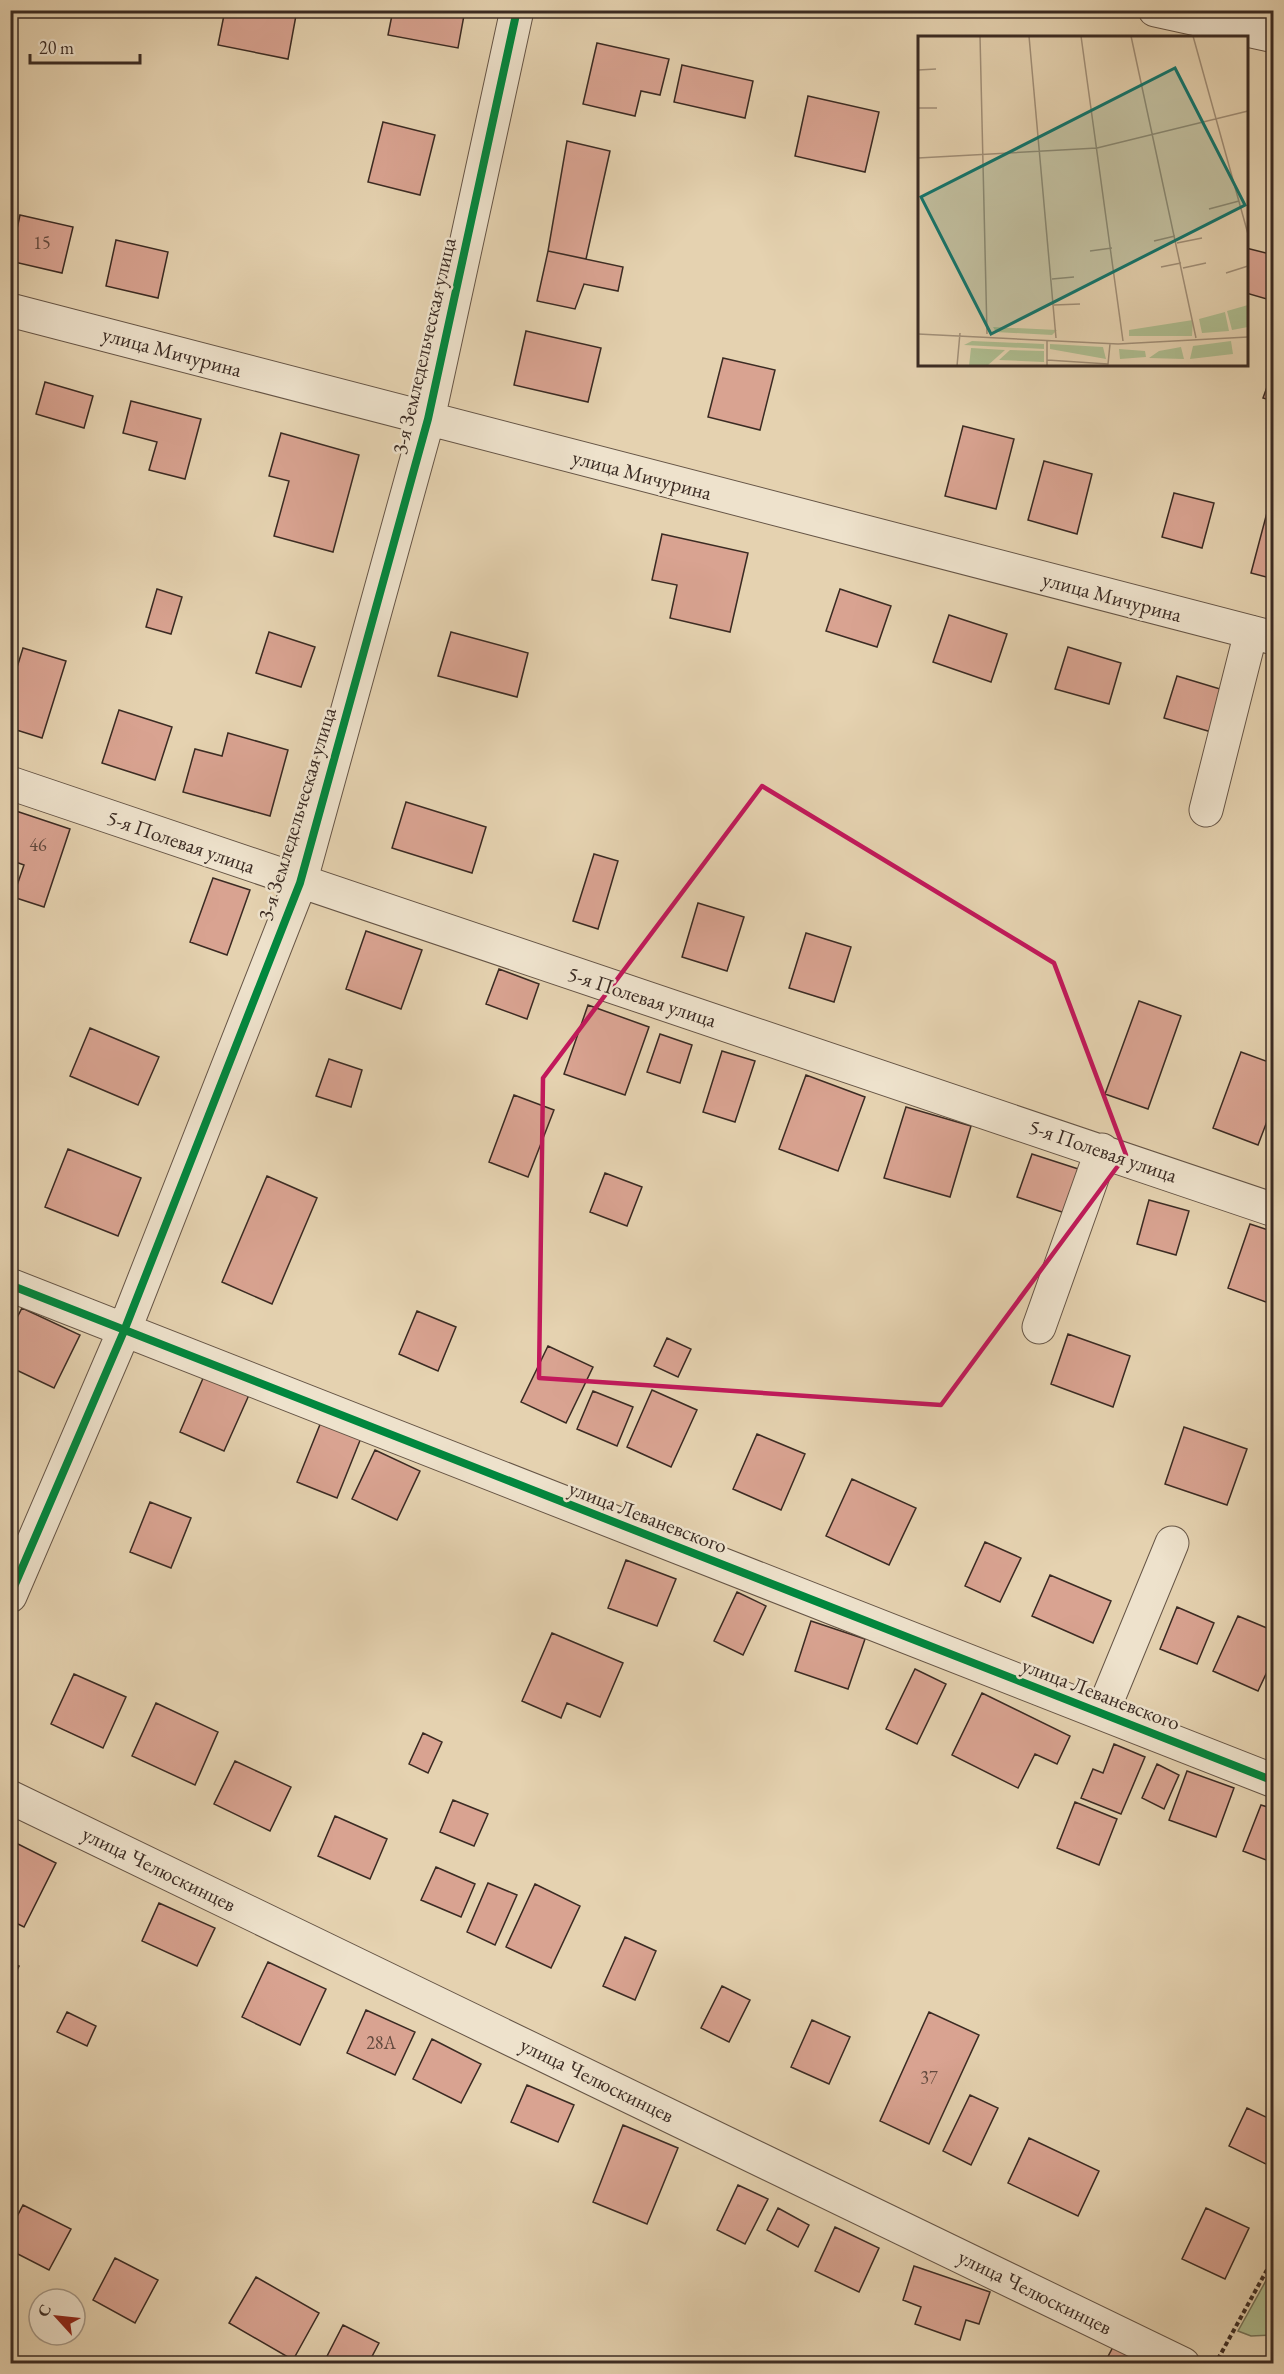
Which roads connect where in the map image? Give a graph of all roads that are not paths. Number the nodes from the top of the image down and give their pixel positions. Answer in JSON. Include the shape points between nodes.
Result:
{"nodes":[{"id":1,"x":517,"y":10,"type":"edge"},
{"id":2,"x":1155,"y":10,"type":"edge"},
{"id":3,"x":1235,"y":33,"type":"edge"},
{"id":4,"x":1274,"y":36,"type":"edge"},
{"id":5,"x":10,"y":310,"type":"edge"},
{"id":6,"x":428,"y":419,"type":"junction"},
{"id":7,"x":1262,"y":635,"type":"edge"},
{"id":8,"x":10,"y":783,"type":"edge"},
{"id":9,"x":1206,"y":810,"type":"dead end"},
{"id":10,"x":300,"y":882,"type":"junction"},
{"id":11,"x":1102,"y":1150,"type":"junction"},
{"id":12,"x":1274,"y":1210,"type":"edge"},
{"id":13,"x":10,"y":1285,"type":"edge"},
{"id":14,"x":1039,"y":1327,"type":"dead end"},
{"id":15,"x":124,"y":1331,"type":"junction"},
{"id":16,"x":1172,"y":1544,"type":"dead end"},
{"id":17,"x":10,"y":1596,"type":"edge"},
{"id":18,"x":1102,"y":1713,"type":"junction"},
{"id":19,"x":1274,"y":1781,"type":"edge"},
{"id":20,"x":10,"y":1797,"type":"edge"},
{"id":21,"x":1183,"y":2364,"type":"edge"}],
"edges":[{"from":1,"to":6,"type":"street","name":"3-я Земледельческая улица"},
{"from":2,"to":3,"type":"street"},
{"from":3,"to":4,"type":"street"},
{"from":5,"to":6,"type":"street","name":"улица Мичурина"},
{"from":6,"to":7,"type":"street","name":"улица Мичурина"},
{"from":6,"to":10,"type":"street","name":"3-я Земледельческая улица"},
{"from":7,"to":9,"type":"street"},
{"from":8,"to":10,"type":"street","name":"5-я Полевая улица"},
{"from":10,"to":11,"type":"street","name":"5-я Полевая улица"},
{"from":10,"to":15,"type":"street","name":"3-я Земледельческая улица"},
{"from":11,"to":12,"type":"street","name":"5-я Полевая улица"},
{"from":11,"to":14,"type":"street"},
{"from":13,"to":15,"type":"street","name":"улица Леваневского"},
{"from":15,"to":17,"type":"street","name":"3-я Земледельческая улица"},
{"from":15,"to":18,"type":"street","name":"улица Леваневского"},
{"from":16,"to":18,"type":"street"},
{"from":18,"to":19,"type":"street","name":"улица Леваневского"},
{"from":20,"to":21,"type":"street","name":"улица Челюскинцев"}]}
